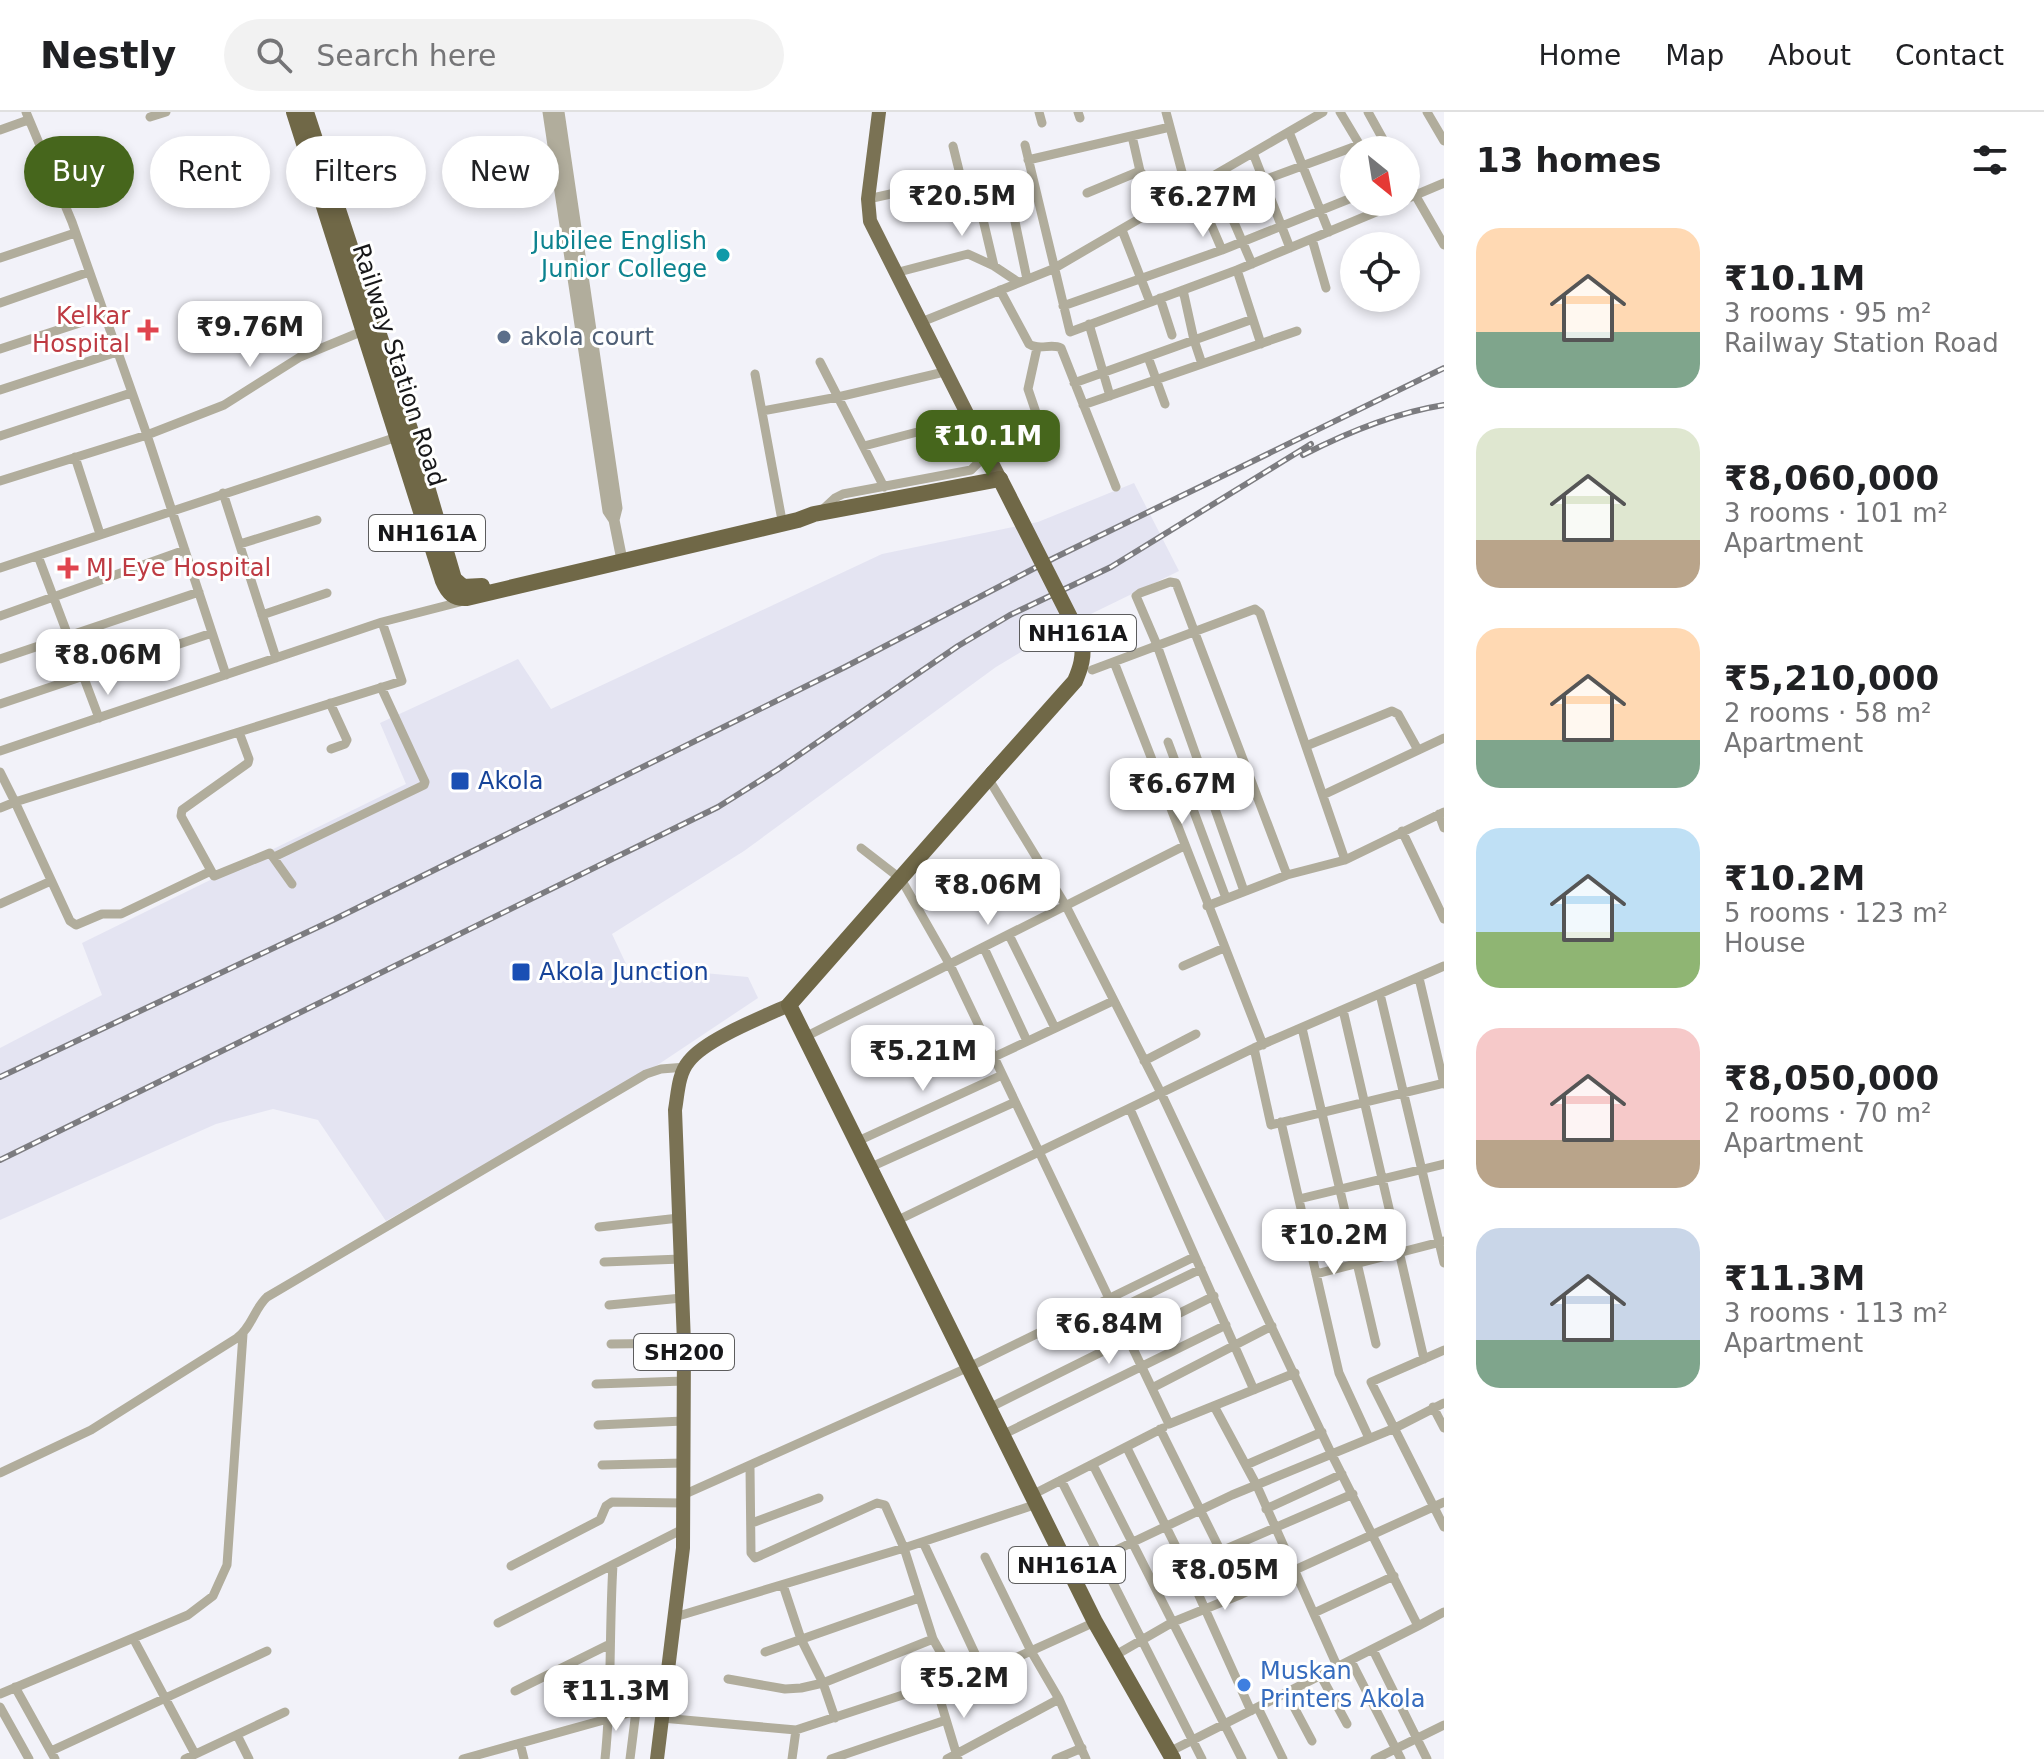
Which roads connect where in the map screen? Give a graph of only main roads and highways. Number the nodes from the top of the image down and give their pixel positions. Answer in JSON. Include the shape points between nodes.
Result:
{"nodes":[{"id":1,"x":294,"y":112,"type":"edge"},
{"id":2,"x":306,"y":112,"type":"edge"},
{"id":3,"x":879,"y":112,"type":"edge"},
{"id":4,"x":404,"y":435,"type":"junction"},
{"id":5,"x":1000,"y":479,"type":"junction"},
{"id":6,"x":816,"y":514,"type":"junction"},
{"id":7,"x":621,"y":556,"type":"junction"},
{"id":8,"x":789,"y":1005,"type":"junction"},
{"id":9,"x":1171,"y":1756,"type":"edge"},
{"id":10,"x":657,"y":1759,"type":"edge"}],
"edges":[{"from":1,"to":4,"type":"highway","name":"Railway Station Road","number":"NH161A","via":[[363,331]]},
{"from":2,"to":4,"type":"highway","name":"Railway Station Road","number":"NH161A"},
{"from":3,"to":5,"type":"main road","via":[[870,221]]},
{"from":4,"to":7,"type":"highway","name":"Railway Station Road","number":"NH161A","via":[[450,594]]},
{"from":5,"to":6,"type":"highway"},
{"from":5,"to":8,"type":"highway","number":"NH161A","bridge":true,"via":[[1082,641],[1082,665],[1075,681]]},
{"from":6,"to":7,"type":"highway"},
{"from":6,"to":7,"type":"highway","via":[[781,515]]},
{"from":8,"to":9,"type":"highway","number":"NH161A","via":[[1095,1622]]},
{"from":8,"to":10,"type":"main road","number":"SH200","via":[[721,1037],[690,1059],[675,1110],[684,1343],[683,1529]]}]}
